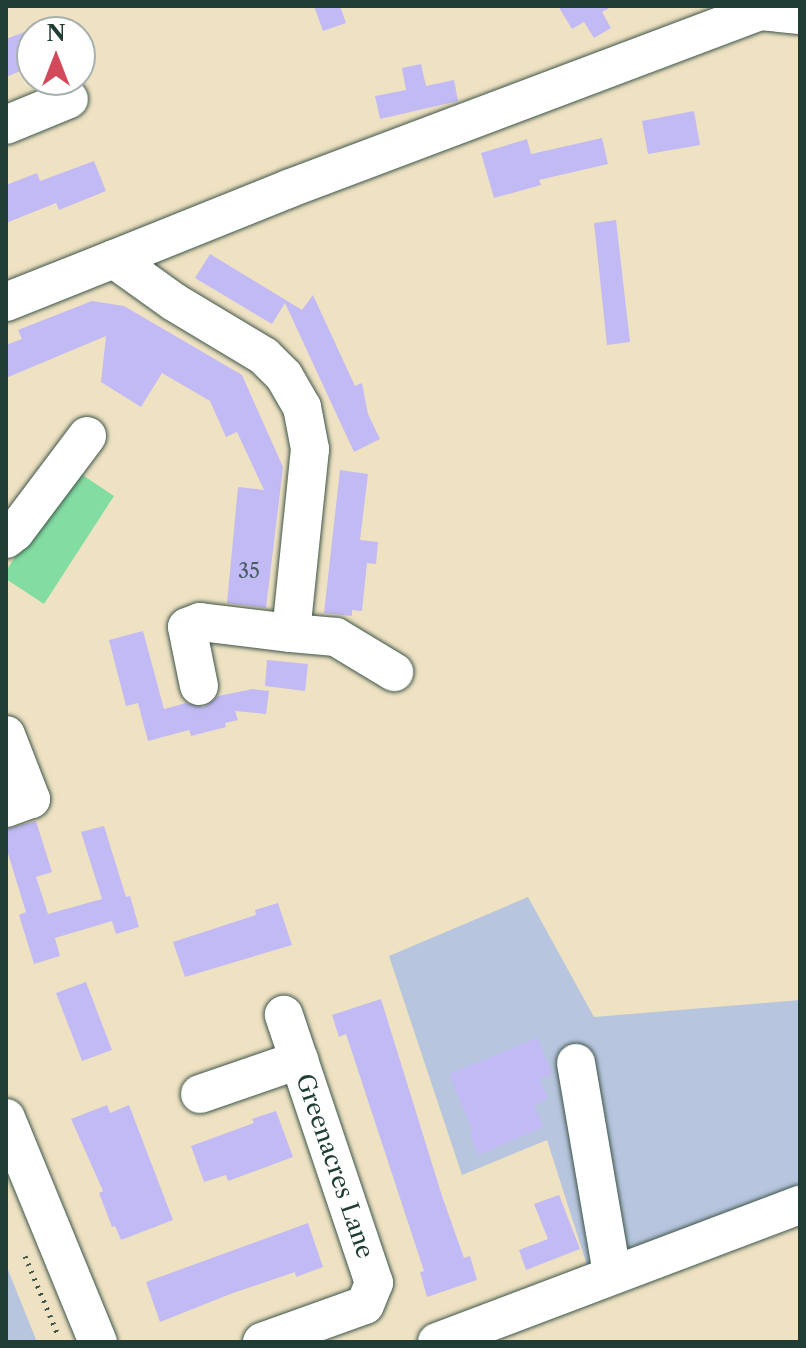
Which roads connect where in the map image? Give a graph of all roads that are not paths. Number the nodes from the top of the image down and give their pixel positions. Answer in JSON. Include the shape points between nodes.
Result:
{"nodes":[{"id":1,"x":800,"y":15,"type":"edge"},
{"id":2,"x":69,"y":99,"type":"dead end"},
{"id":3,"x":6,"y":125,"type":"edge"},
{"id":4,"x":114,"y":259,"type":"junction"},
{"id":5,"x":6,"y":302,"type":"edge"},
{"id":6,"x":87,"y":436,"type":"dead end"},
{"id":7,"x":6,"y":539,"type":"edge"},
{"id":8,"x":291,"y":633,"type":"junction"},
{"id":9,"x":394,"y":672,"type":"dead end"},
{"id":10,"x":199,"y":686,"type":"dead end"},
{"id":11,"x":6,"y":735,"type":"edge"},
{"id":12,"x":6,"y":808,"type":"edge"},
{"id":13,"x":284,"y":1015,"type":"dead end"},
{"id":14,"x":299,"y":1060,"type":"junction"},
{"id":15,"x":576,"y":1063,"type":"dead end"},
{"id":16,"x":200,"y":1094,"type":"dead end"},
{"id":17,"x":6,"y":1118,"type":"edge"},
{"id":18,"x":800,"y":1205,"type":"edge"},
{"id":19,"x":612,"y":1274,"type":"junction"},
{"id":20,"x":98,"y":1342,"type":"edge"},
{"id":21,"x":262,"y":1342,"type":"edge"},
{"id":22,"x":437,"y":1342,"type":"edge"}],
"edges":[{"from":1,"to":4,"type":"street","via":[[760,11]]},
{"from":2,"to":3,"type":"street"},
{"from":4,"to":5,"type":"street"},
{"from":4,"to":8,"type":"street","via":[[264,356],[284,376],[302,407],[310,449]]},
{"from":6,"to":7,"type":"street"},
{"from":8,"to":9,"type":"street","via":[[336,637]]},
{"from":8,"to":10,"type":"street","via":[[200,622],[187,627]]},
{"from":11,"to":12,"type":"street","via":[[31,799]]},
{"from":13,"to":14,"type":"street","name":"Greenacres Lane"},
{"from":14,"to":16,"type":"street"},
{"from":14,"to":21,"type":"street","name":"Greenacres Lane","via":[[374,1283],[365,1305]]},
{"from":15,"to":19,"type":"street"},
{"from":17,"to":20,"type":"street"},
{"from":18,"to":19,"type":"street"},
{"from":19,"to":22,"type":"street"}]}
